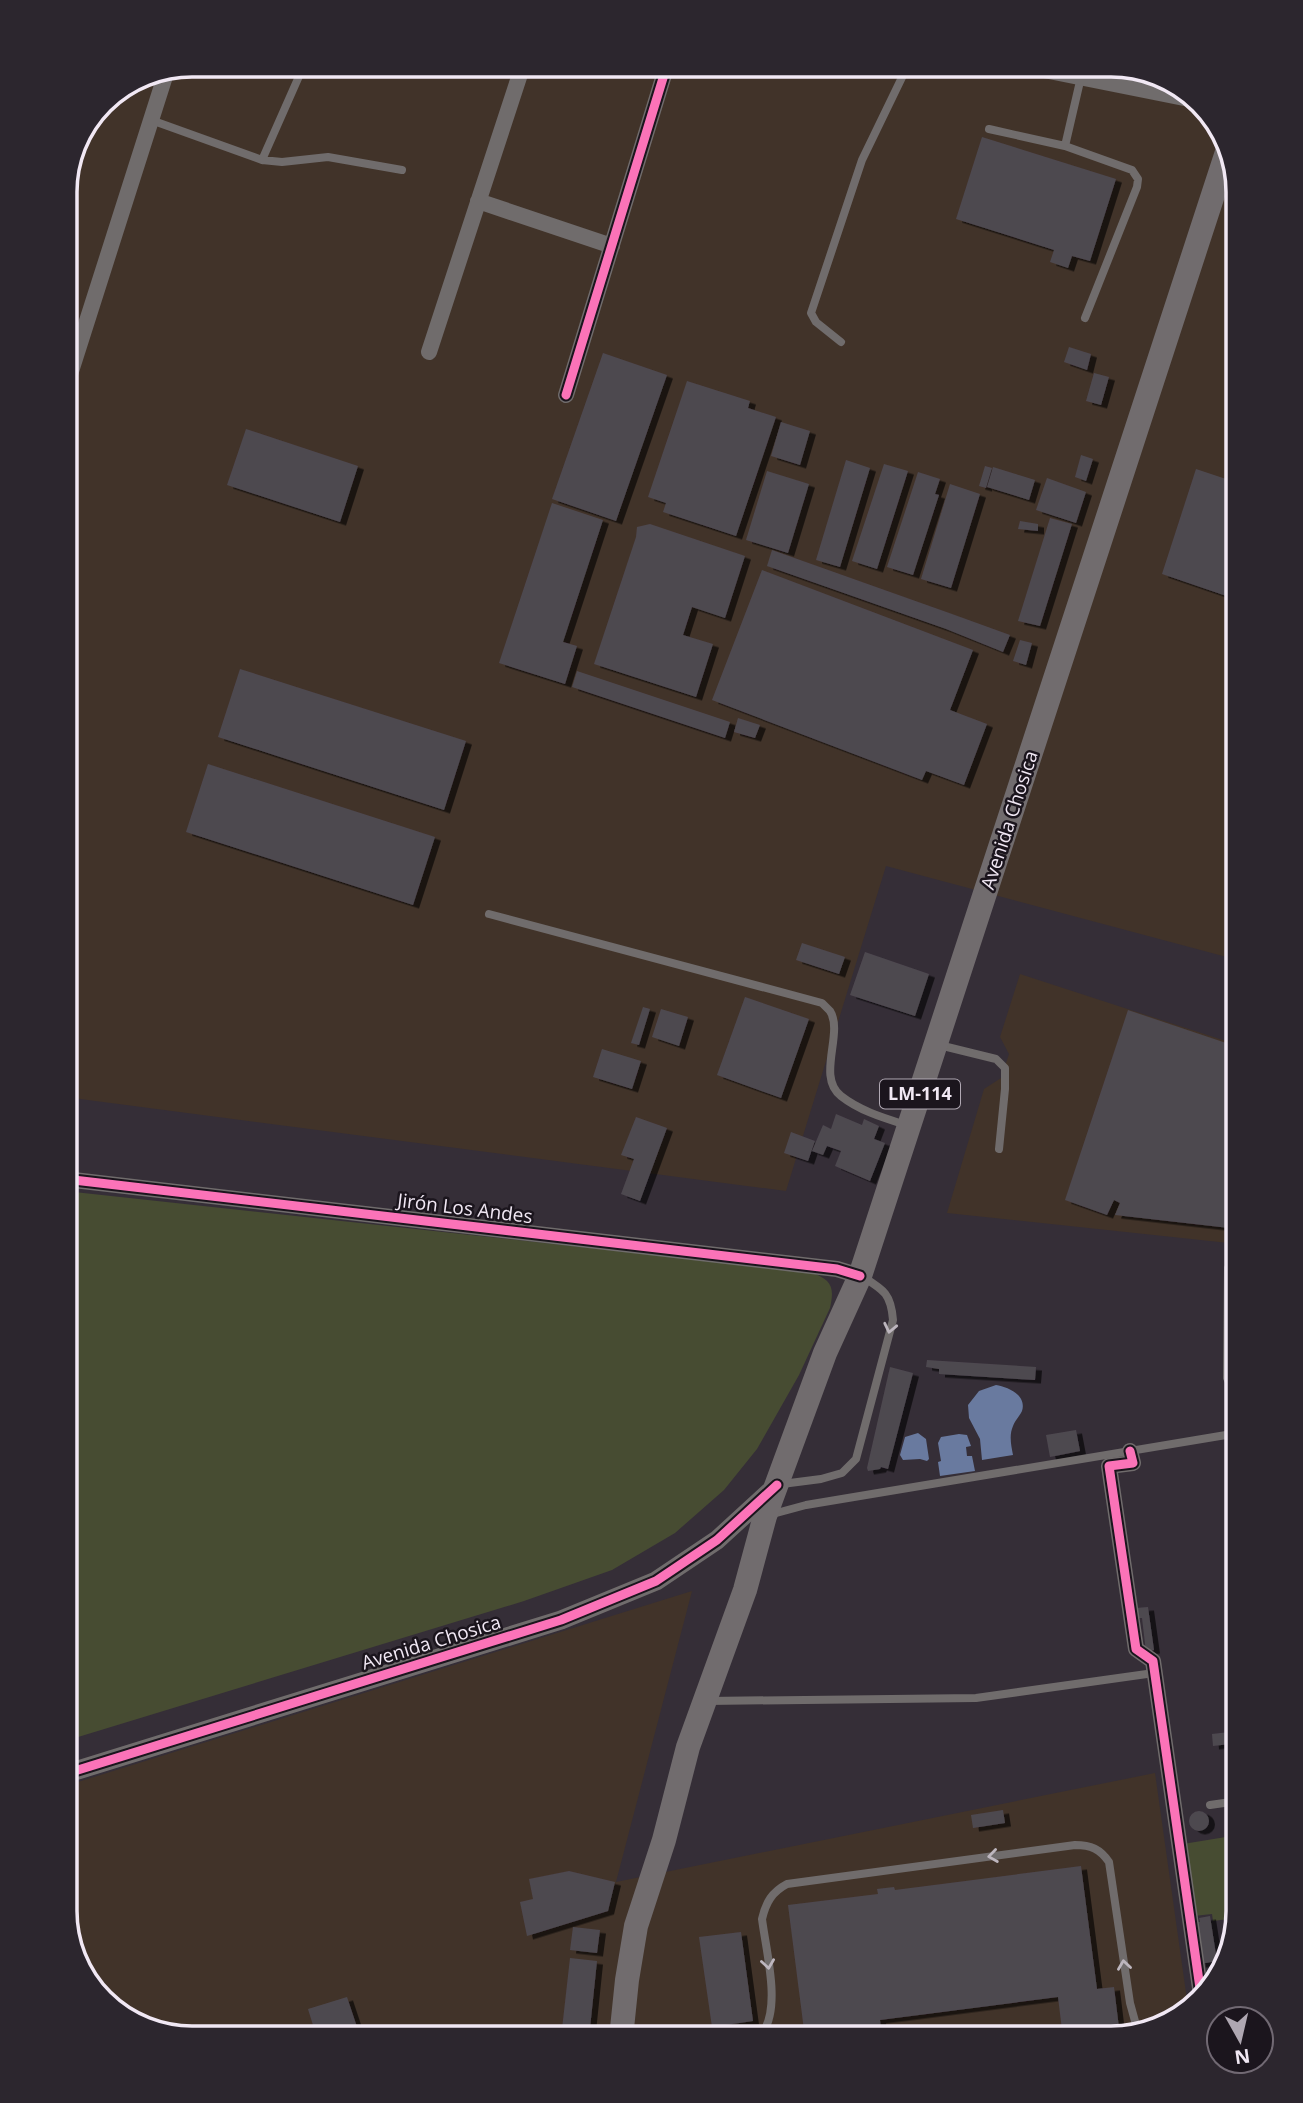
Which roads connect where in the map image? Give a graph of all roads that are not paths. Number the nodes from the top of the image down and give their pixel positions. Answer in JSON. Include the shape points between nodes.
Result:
{"nodes":[{"id":1,"x":299,"y":77,"type":"edge"},
{"id":2,"x":519,"y":77,"type":"edge"},
{"id":3,"x":663,"y":77,"type":"edge"},
{"id":4,"x":902,"y":77,"type":"edge"},
{"id":5,"x":1081,"y":77,"type":"joint"},
{"id":6,"x":164,"y":81,"type":"edge"},
{"id":7,"x":1175,"y":96,"type":"edge"},
{"id":8,"x":151,"y":120,"type":"junction"},
{"id":9,"x":989,"y":129,"type":"dead end"},
{"id":10,"x":1065,"y":146,"type":"junction"},
{"id":11,"x":262,"y":160,"type":"junction"},
{"id":12,"x":1223,"y":165,"type":"edge"},
{"id":13,"x":402,"y":170,"type":"dead end"},
{"id":14,"x":478,"y":201,"type":"junction"},
{"id":15,"x":612,"y":246,"type":"junction"},
{"id":16,"x":1085,"y":318,"type":"dead end"},
{"id":17,"x":841,"y":342,"type":"dead end"},
{"id":18,"x":77,"y":352,"type":"edge"},
{"id":19,"x":429,"y":352,"type":"dead end"},
{"id":20,"x":566,"y":395,"type":"dead end"},
{"id":21,"x":489,"y":914,"type":"dead end"},
{"id":22,"x":936,"y":1044,"type":"junction"},
{"id":23,"x":909,"y":1126,"type":"junction"},
{"id":24,"x":999,"y":1149,"type":"dead end"},
{"id":25,"x":77,"y":1180,"type":"edge"},
{"id":26,"x":860,"y":1276,"type":"junction"},
{"id":27,"x":1226,"y":1435,"type":"edge"},
{"id":28,"x":1130,"y":1451,"type":"junction"},
{"id":29,"x":777,"y":1485,"type":"junction"},
{"id":30,"x":765,"y":1516,"type":"junction"},
{"id":31,"x":1154,"y":1673,"type":"junction"},
{"id":32,"x":704,"y":1701,"type":"junction"},
{"id":33,"x":77,"y":1770,"type":"edge"},
{"id":34,"x":1226,"y":1803,"type":"edge"},
{"id":35,"x":1210,"y":1805,"type":"dead end"},
{"id":36,"x":1199,"y":1984,"type":"edge"},
{"id":37,"x":1136,"y":2023,"type":"edge"},
{"id":38,"x":622,"y":2026,"type":"edge"},
{"id":39,"x":768,"y":2026,"type":"edge"}],
"edges":[{"from":1,"to":11,"type":"lane"},
{"from":2,"to":14,"type":"street"},
{"from":3,"to":15,"type":"street"},
{"from":4,"to":17,"type":"lane","via":[[863,160],[811,313]]},
{"from":5,"to":7,"type":"street"},
{"from":5,"to":10,"type":"lane"},
{"from":6,"to":8,"type":"street"},
{"from":8,"to":11,"type":"lane"},
{"from":8,"to":18,"type":"street"},
{"from":9,"to":10,"type":"lane"},
{"from":10,"to":16,"type":"lane","via":[[1132,170],[1138,179]]},
{"from":11,"to":13,"type":"lane","via":[[328,157]]},
{"from":12,"to":22,"type":"main road","name":"Avenida Chosica","number":"LM-114"},
{"from":14,"to":15,"type":"street"},
{"from":14,"to":19,"type":"street"},
{"from":15,"to":20,"type":"street"},
{"from":21,"to":23,"type":"lane","via":[[822,1003],[834,1022],[830,1077],[838,1094],[871,1113]]},
{"from":22,"to":23,"type":"main road","name":"Avenida Chosica","number":"LM-114"},
{"from":22,"to":24,"type":"lane","via":[[996,1059],[1005,1068]]},
{"from":23,"to":26,"type":"main road","name":"Avenida Chosica","number":"LM-114"},
{"from":25,"to":26,"type":"street","name":"Jirón Los Andes","via":[[837,1269]]},
{"from":26,"to":29,"type":"main road","name":"Avenida Chosica","number":"LM-114","via":[[825,1353]]},
{"from":26,"to":29,"type":"lane","one_way":true,"via":[[881,1288],[892,1303],[893,1320],[856,1459],[842,1473]]},
{"from":27,"to":28,"type":"lane"},
{"from":28,"to":30,"type":"lane","via":[[806,1505]]},
{"from":28,"to":31,"type":"street","via":[[1133,1463],[1109,1466],[1136,1649],[1153,1661]]},
{"from":29,"to":30,"type":"main road","name":"Avenida Chosica","number":"LM-114"},
{"from":29,"to":33,"type":"street","name":"Avenida Chosica","via":[[717,1540],[656,1581],[561,1620]]},
{"from":30,"to":32,"type":"main road","name":"Avenida Chosica","number":"LM-114","via":[[745,1590]]},
{"from":31,"to":32,"type":"lane","via":[[976,1698]]},
{"from":31,"to":36,"type":"street"},
{"from":32,"to":38,"type":"main road","name":"Avenida Chosica","number":"LM-114","via":[[636,1926]]},
{"from":34,"to":35,"type":"lane"},
{"from":37,"to":39,"type":"lane","one_way":true,"via":[[1108,1862],[1095,1848],[1075,1845],[788,1884],[770,1898],[762,1919],[773,2003]]}]}
